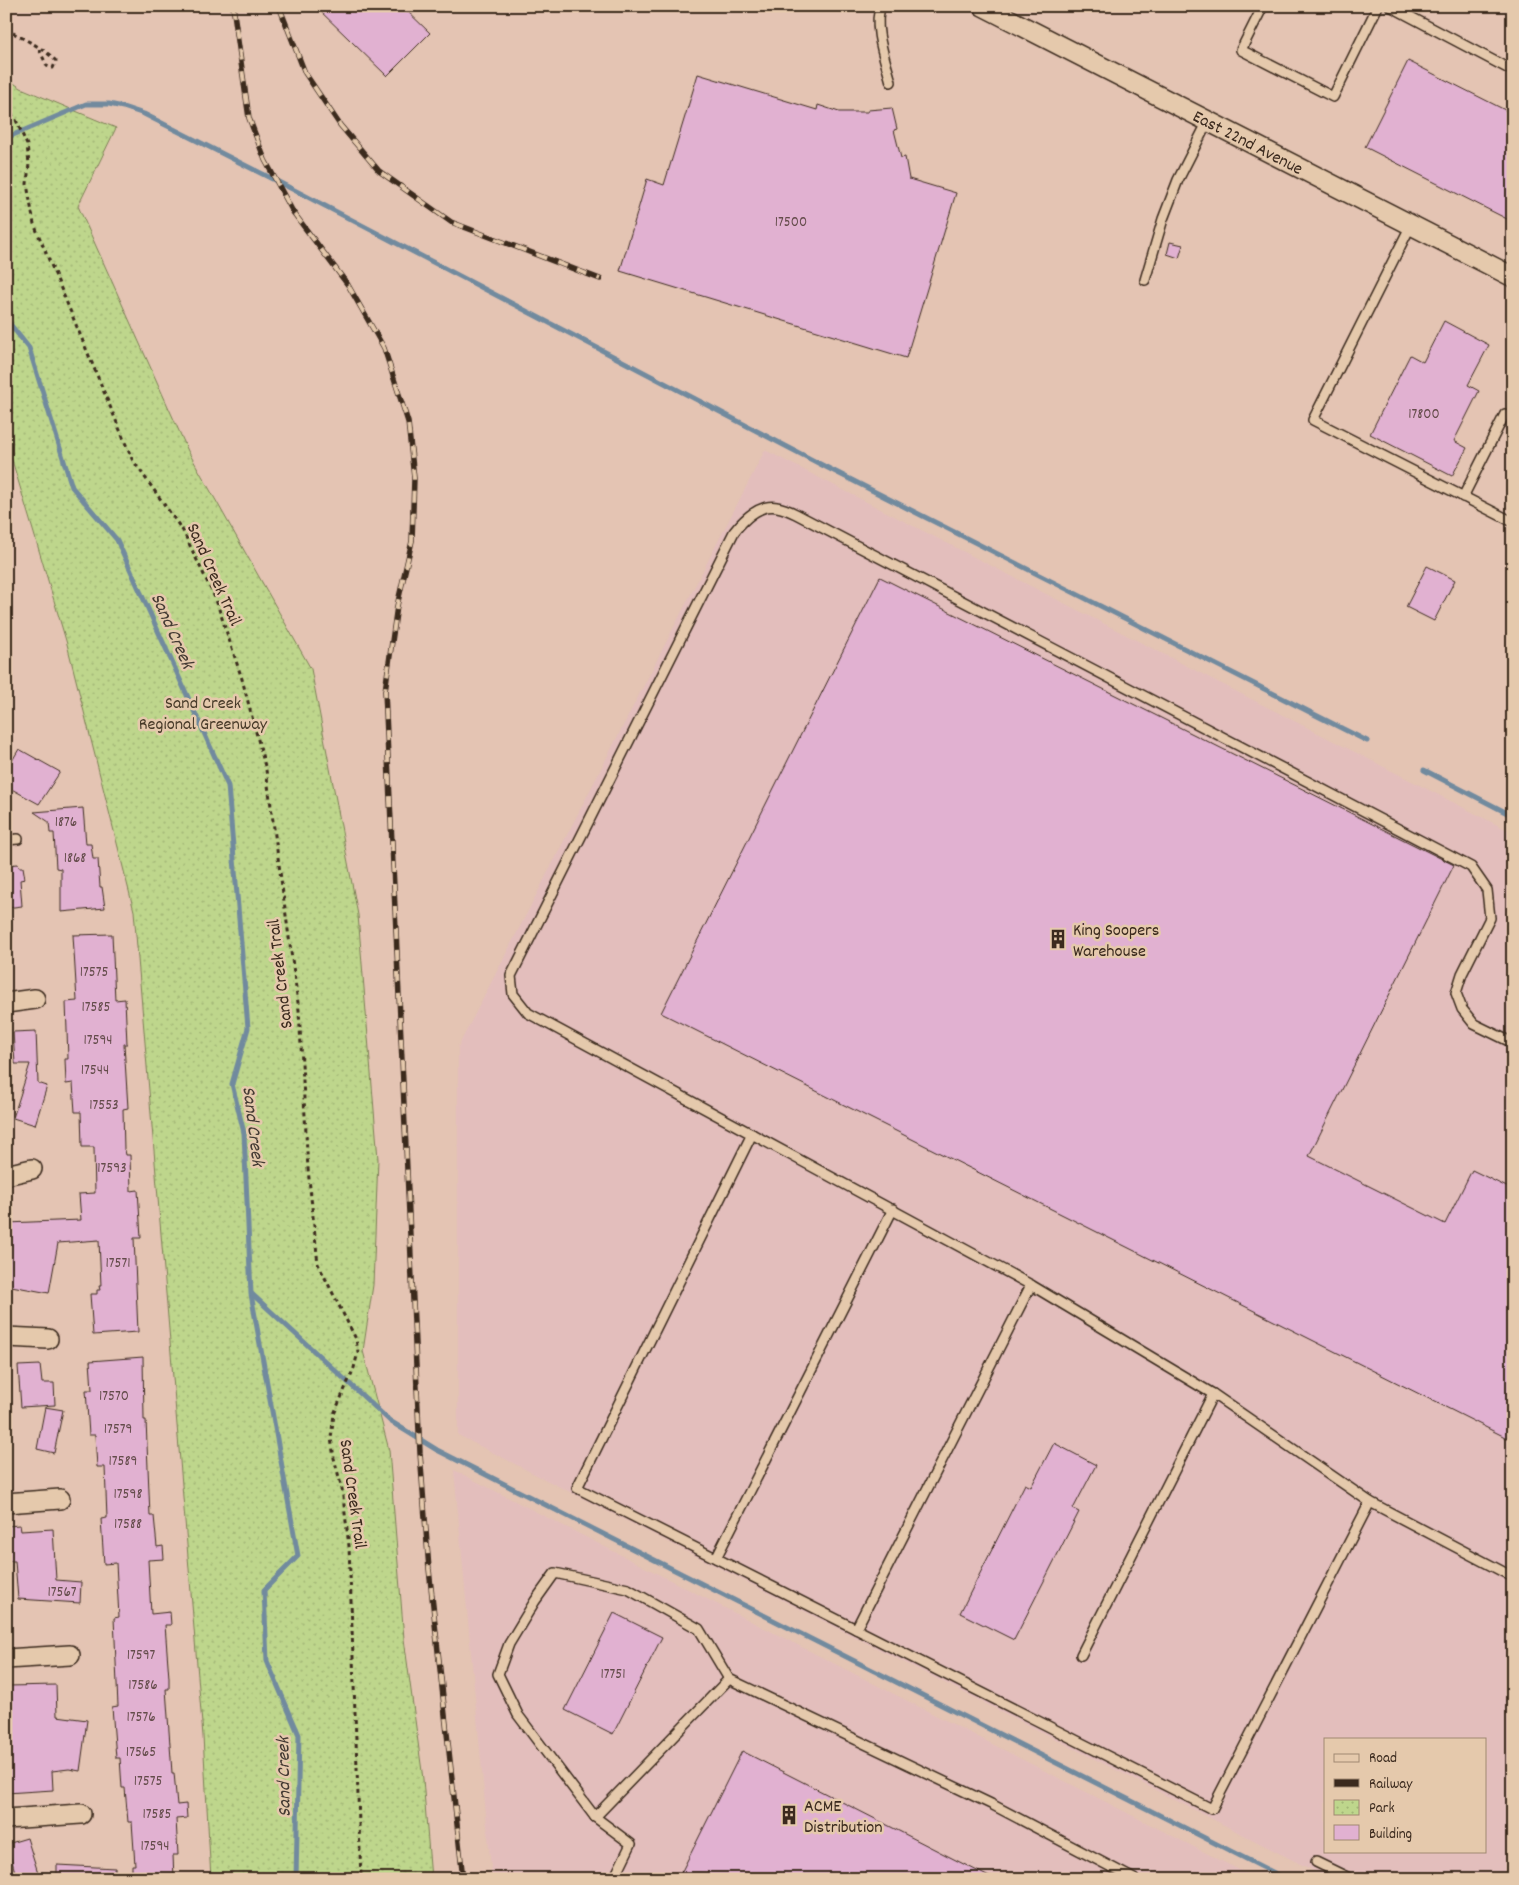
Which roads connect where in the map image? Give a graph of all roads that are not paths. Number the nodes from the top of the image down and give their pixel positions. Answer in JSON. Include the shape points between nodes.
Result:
{"nodes":[{"id":1,"x":881,"y":6,"type":"edge"},
{"id":2,"x":983,"y":6,"type":"edge"},
{"id":3,"x":1263,"y":6,"type":"edge"},
{"id":4,"x":1378,"y":6,"type":"edge"},
{"id":5,"x":1390,"y":6,"type":"edge"},
{"id":6,"x":1513,"y":72,"type":"edge"},
{"id":7,"x":891,"y":82,"type":"dead end"},
{"id":8,"x":1208,"y":121,"type":"junction"},
{"id":9,"x":1411,"y":225,"type":"junction"},
{"id":10,"x":1513,"y":277,"type":"edge"},
{"id":11,"x":1145,"y":280,"type":"dead end"},
{"id":12,"x":1504,"y":414,"type":"dead end"},
{"id":13,"x":1463,"y":496,"type":"junction"},
{"id":14,"x":1513,"y":522,"type":"edge"},
{"id":15,"x":18,"y":839,"type":"dead end"},
{"id":16,"x":6,"y":840,"type":"edge"},
{"id":17,"x":36,"y":999,"type":"dead end"},
{"id":18,"x":6,"y":1003,"type":"edge"},
{"id":19,"x":1513,"y":1043,"type":"edge"},
{"id":20,"x":752,"y":1134,"type":"junction"},
{"id":21,"x":32,"y":1170,"type":"dead end"},
{"id":22,"x":6,"y":1174,"type":"edge"},
{"id":23,"x":893,"y":1209,"type":"junction"},
{"id":24,"x":1031,"y":1285,"type":"junction"},
{"id":25,"x":6,"y":1337,"type":"edge"},
{"id":26,"x":48,"y":1339,"type":"dead end"},
{"id":27,"x":1213,"y":1394,"type":"junction"},
{"id":28,"x":60,"y":1499,"type":"dead end"},
{"id":29,"x":1370,"y":1502,"type":"junction"},
{"id":30,"x":6,"y":1503,"type":"edge"},
{"id":31,"x":716,"y":1558,"type":"junction"},
{"id":32,"x":1513,"y":1577,"type":"edge"},
{"id":33,"x":856,"y":1629,"type":"junction"},
{"id":34,"x":70,"y":1655,"type":"dead end"},
{"id":35,"x":1081,"y":1655,"type":"dead end"},
{"id":36,"x":6,"y":1659,"type":"edge"},
{"id":37,"x":729,"y":1678,"type":"junction"},
{"id":38,"x":81,"y":1814,"type":"dead end"},
{"id":39,"x":595,"y":1817,"type":"junction"},
{"id":40,"x":6,"y":1819,"type":"edge"},
{"id":41,"x":1316,"y":1862,"type":"dead end"},
{"id":42,"x":614,"y":1879,"type":"edge"},
{"id":43,"x":1134,"y":1879,"type":"edge"},
{"id":44,"x":1350,"y":1879,"type":"edge"}],
"edges":[{"from":1,"to":7,"type":"lane","via":[[878,26]]},
{"from":2,"to":8,"type":"street","name":"East 22nd Avenue"},
{"from":3,"to":4,"type":"lane","via":[[1241,50],[1333,97]]},
{"from":5,"to":6,"type":"lane"},
{"from":8,"to":9,"type":"street","name":"East 22nd Avenue"},
{"from":8,"to":11,"type":"lane","via":[[1178,180]]},
{"from":9,"to":10,"type":"street","name":"East 22nd Avenue"},
{"from":9,"to":13,"type":"lane","via":[[1313,420]]},
{"from":12,"to":13,"type":"lane"},
{"from":13,"to":14,"type":"lane"},
{"from":15,"to":16,"type":"lane"},
{"from":17,"to":18,"type":"street"},
{"from":19,"to":20,"type":"lane","via":[[1474,1024],[1462,1009],[1456,993],[1490,918],[1487,890],[1471,867],[776,506],[760,509],[746,517],[734,532],[511,976],[513,994],[528,1013]]},
{"from":20,"to":23,"type":"lane"},
{"from":20,"to":31,"type":"lane","via":[[577,1488]]},
{"from":21,"to":22,"type":"street"},
{"from":23,"to":24,"type":"lane"},
{"from":23,"to":31,"type":"lane"},
{"from":24,"to":27,"type":"lane"},
{"from":24,"to":33,"type":"lane"},
{"from":25,"to":26,"type":"street"},
{"from":27,"to":29,"type":"lane"},
{"from":27,"to":35,"type":"lane"},
{"from":28,"to":30,"type":"street"},
{"from":29,"to":32,"type":"lane"},
{"from":29,"to":33,"type":"lane","via":[[1212,1809]]},
{"from":31,"to":33,"type":"lane"},
{"from":34,"to":36,"type":"street"},
{"from":37,"to":39,"type":"lane"},
{"from":37,"to":39,"type":"lane","via":[[699,1629],[628,1589],[555,1573],[509,1644],[498,1674],[518,1715]]},
{"from":37,"to":43,"type":"lane","via":[[991,1804]]},
{"from":38,"to":40,"type":"street"},
{"from":39,"to":42,"type":"lane","via":[[632,1844]]},
{"from":41,"to":44,"type":"lane"}]}
